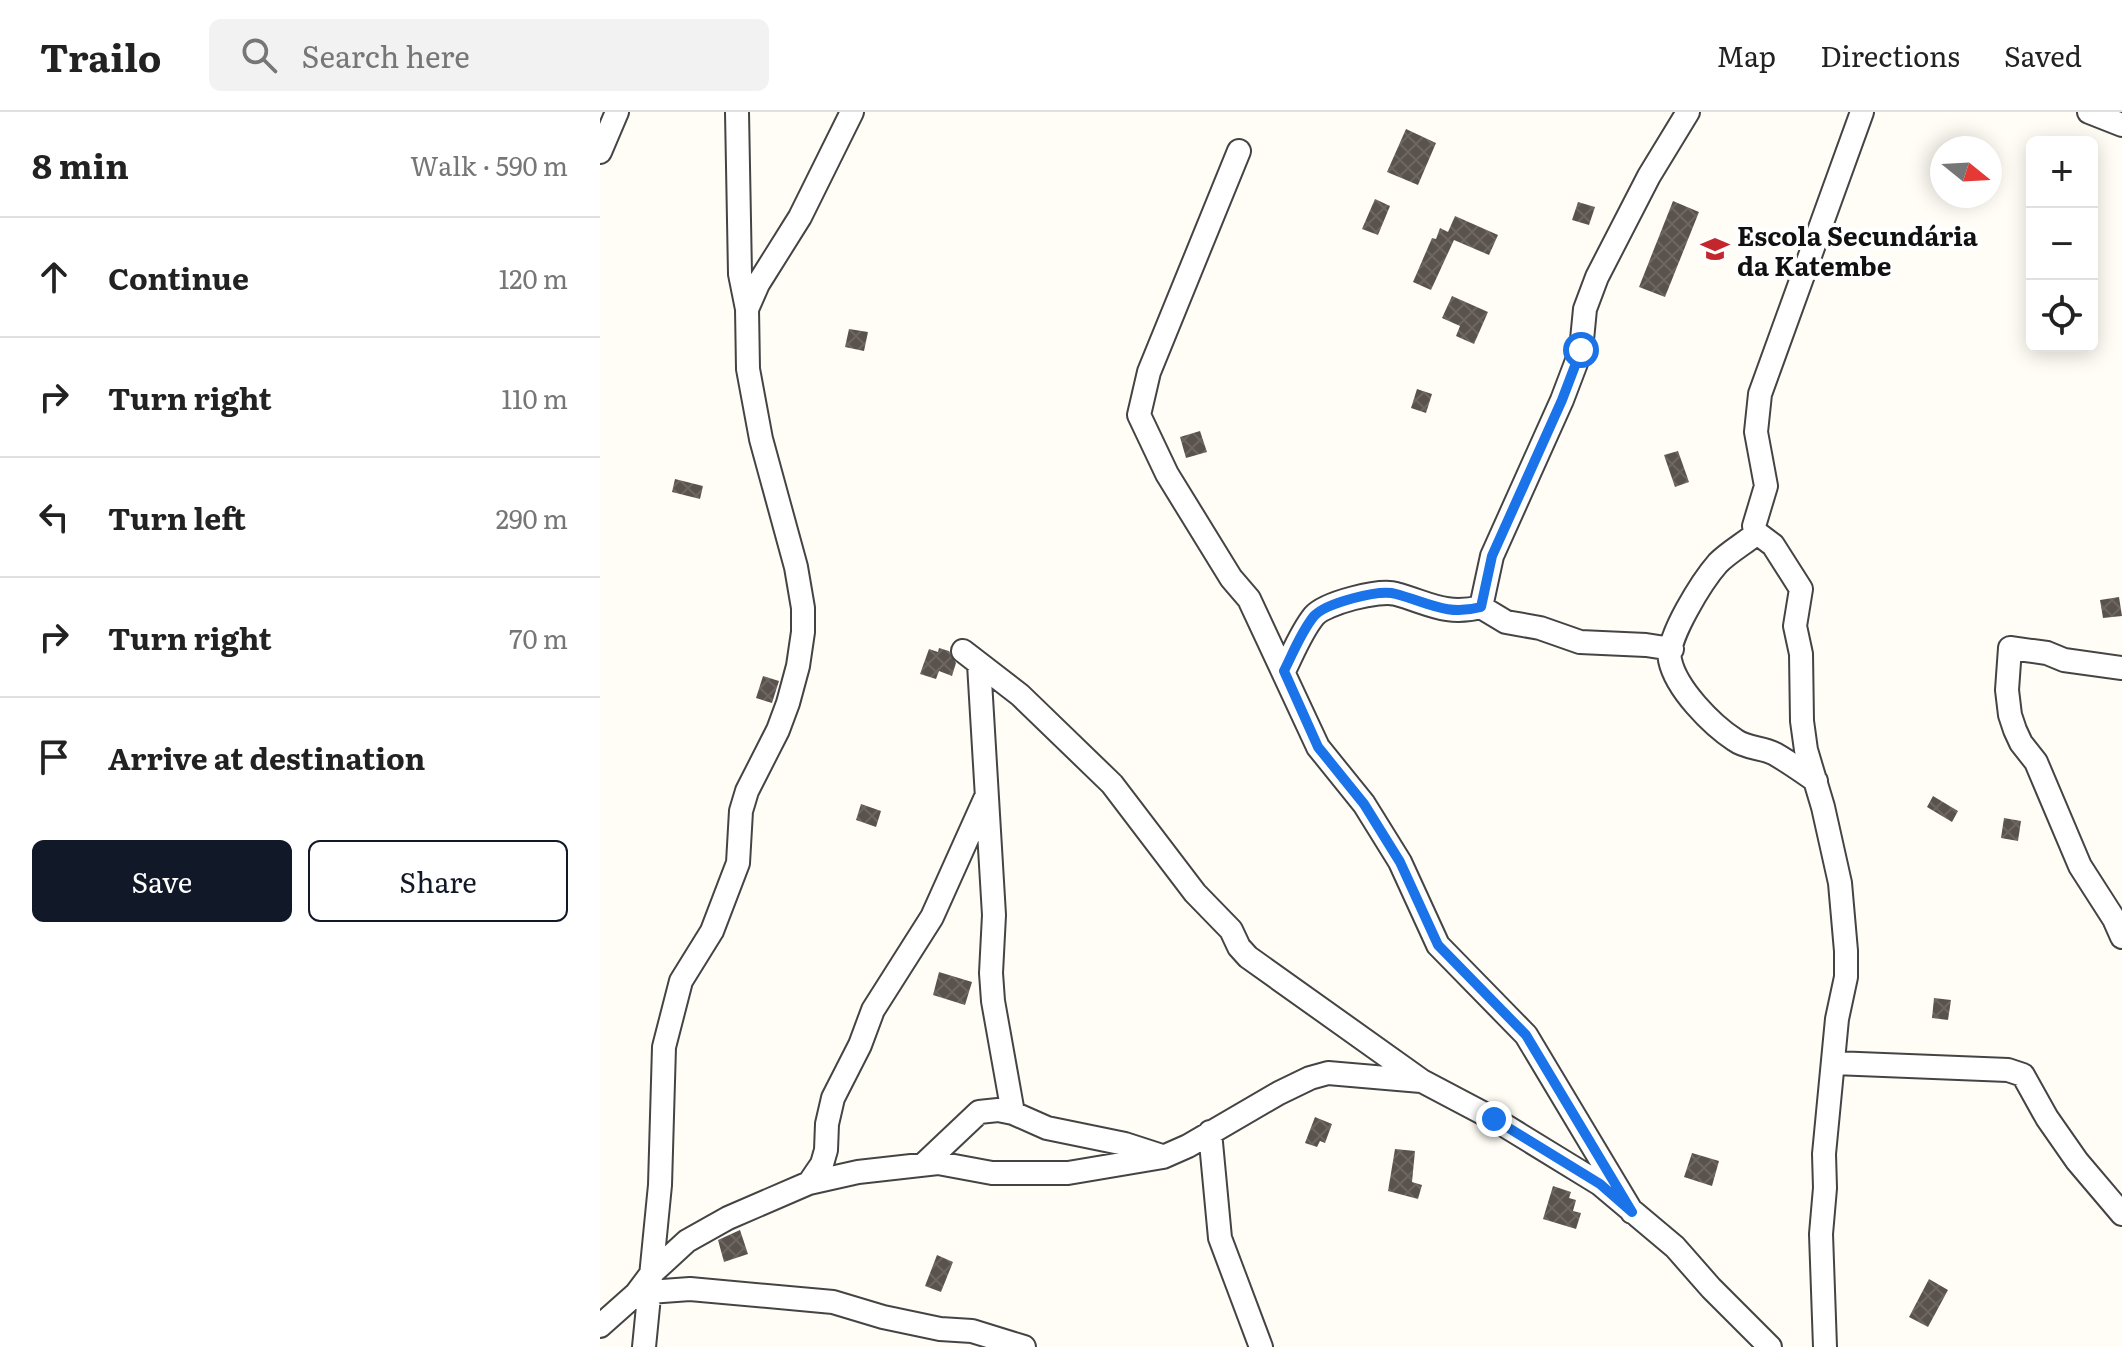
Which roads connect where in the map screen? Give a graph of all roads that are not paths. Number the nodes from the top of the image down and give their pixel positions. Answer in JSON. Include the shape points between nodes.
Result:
{"nodes":[{"id":1,"x":617,"y":112,"type":"edge"},
{"id":2,"x":737,"y":112,"type":"edge"},
{"id":3,"x":852,"y":112,"type":"edge"},
{"id":4,"x":1688,"y":112,"type":"edge"},
{"id":5,"x":1862,"y":112,"type":"edge"},
{"id":6,"x":2093,"y":113,"type":"edge"},
{"id":7,"x":2122,"y":125,"type":"edge"},
{"id":8,"x":1239,"y":151,"type":"dead end"},
{"id":9,"x":600,"y":152,"type":"edge"},
{"id":10,"x":747,"y":309,"type":"junction"},
{"id":11,"x":1757,"y":533,"type":"junction"},
{"id":12,"x":1481,"y":607,"type":"junction"},
{"id":13,"x":1672,"y":649,"type":"junction"},
{"id":14,"x":2122,"y":668,"type":"edge"},
{"id":15,"x":1284,"y":671,"type":"junction"},
{"id":16,"x":1816,"y":781,"type":"junction"},
{"id":17,"x":987,"y":794,"type":"junction"},
{"id":18,"x":2122,"y":937,"type":"edge"},
{"id":19,"x":1834,"y":1063,"type":"junction"},
{"id":20,"x":1422,"y":1081,"type":"junction"},
{"id":21,"x":1013,"y":1113,"type":"junction"},
{"id":22,"x":1210,"y":1132,"type":"junction"},
{"id":23,"x":1163,"y":1157,"type":"junction"},
{"id":24,"x":924,"y":1164,"type":"junction"},
{"id":25,"x":809,"y":1183,"type":"junction"},
{"id":26,"x":1632,"y":1212,"type":"junction"},
{"id":27,"x":2122,"y":1214,"type":"edge"},
{"id":28,"x":650,"y":1283,"type":"junction"},
{"id":29,"x":600,"y":1326,"type":"edge"},
{"id":30,"x":992,"y":1342,"type":"edge"},
{"id":31,"x":644,"y":1347,"type":"edge"},
{"id":32,"x":1024,"y":1347,"type":"edge"},
{"id":33,"x":1261,"y":1347,"type":"edge"},
{"id":34,"x":1770,"y":1347,"type":"edge"},
{"id":35,"x":1825,"y":1347,"type":"edge"}],
"edges":[{"from":1,"to":9,"type":"street"},
{"from":2,"to":10,"type":"street","via":[[740,274]]},
{"from":3,"to":10,"type":"street"},
{"from":4,"to":12,"type":"street","via":[[1597,277],[1585,309],[1581,350],[1492,556]]},
{"from":5,"to":11,"type":"street","via":[[1760,394],[1756,432],[1766,486],[1754,526]]},
{"from":6,"to":7,"type":"street"},
{"from":8,"to":15,"type":"street","via":[[1149,372],[1139,415],[1167,474],[1249,599]]},
{"from":10,"to":28,"type":"street","via":[[748,369],[796,567],[803,632],[788,703],[744,801],[738,863],[712,931],[681,981],[664,1047],[660,1185]]},
{"from":11,"to":13,"type":"street","via":[[1719,562],[1701,586]]},
{"from":11,"to":16,"type":"street","via":[[1773,545],[1801,589],[1795,626],[1802,721]]},
{"from":12,"to":13,"type":"street","via":[[1506,622],[1580,642]]},
{"from":12,"to":15,"type":"street","via":[[1449,611],[1381,591],[1356,598],[1316,613]]},
{"from":13,"to":16,"type":"street","via":[[1670,659],[1679,679],[1716,727],[1739,743],[1773,753]]},
{"from":14,"to":18,"type":"street","via":[[2010,648],[2007,690],[2021,743],[2036,762],[2080,866]]},
{"from":15,"to":26,"type":"street","via":[[1318,747],[1364,804],[1400,862],[1438,945],[1526,1035]]},
{"from":16,"to":19,"type":"street","via":[[1840,883],[1846,951]]},
{"from":17,"to":20,"type":"street","via":[[971,658],[1020,695],[1112,784],[1248,957]]},
{"from":17,"to":21,"type":"street","via":[[993,1001]]},
{"from":17,"to":25,"type":"street","via":[[932,917],[873,1010],[833,1098],[826,1150]]},
{"from":19,"to":27,"type":"street","via":[[2008,1070],[2023,1075],[2077,1161]]},
{"from":19,"to":35,"type":"street","via":[[1821,1234]]},
{"from":20,"to":22,"type":"street","via":[[1328,1073],[1279,1093]]},
{"from":20,"to":26,"type":"street","via":[[1567,1163]]},
{"from":21,"to":23,"type":"street","via":[[1047,1128]]},
{"from":21,"to":24,"type":"street","via":[[979,1112]]},
{"from":22,"to":23,"type":"street"},
{"from":22,"to":33,"type":"street","via":[[1220,1238]]},
{"from":23,"to":24,"type":"street","via":[[1068,1173],[992,1173]]},
{"from":24,"to":25,"type":"street"},
{"from":25,"to":28,"type":"street","via":[[687,1241]]},
{"from":26,"to":34,"type":"street","via":[[1675,1247]]},
{"from":28,"to":29,"type":"street"},
{"from":28,"to":30,"type":"street","via":[[833,1302],[940,1329],[972,1331]]},
{"from":28,"to":31,"type":"street"},
{"from":30,"to":32,"type":"street"}]}
